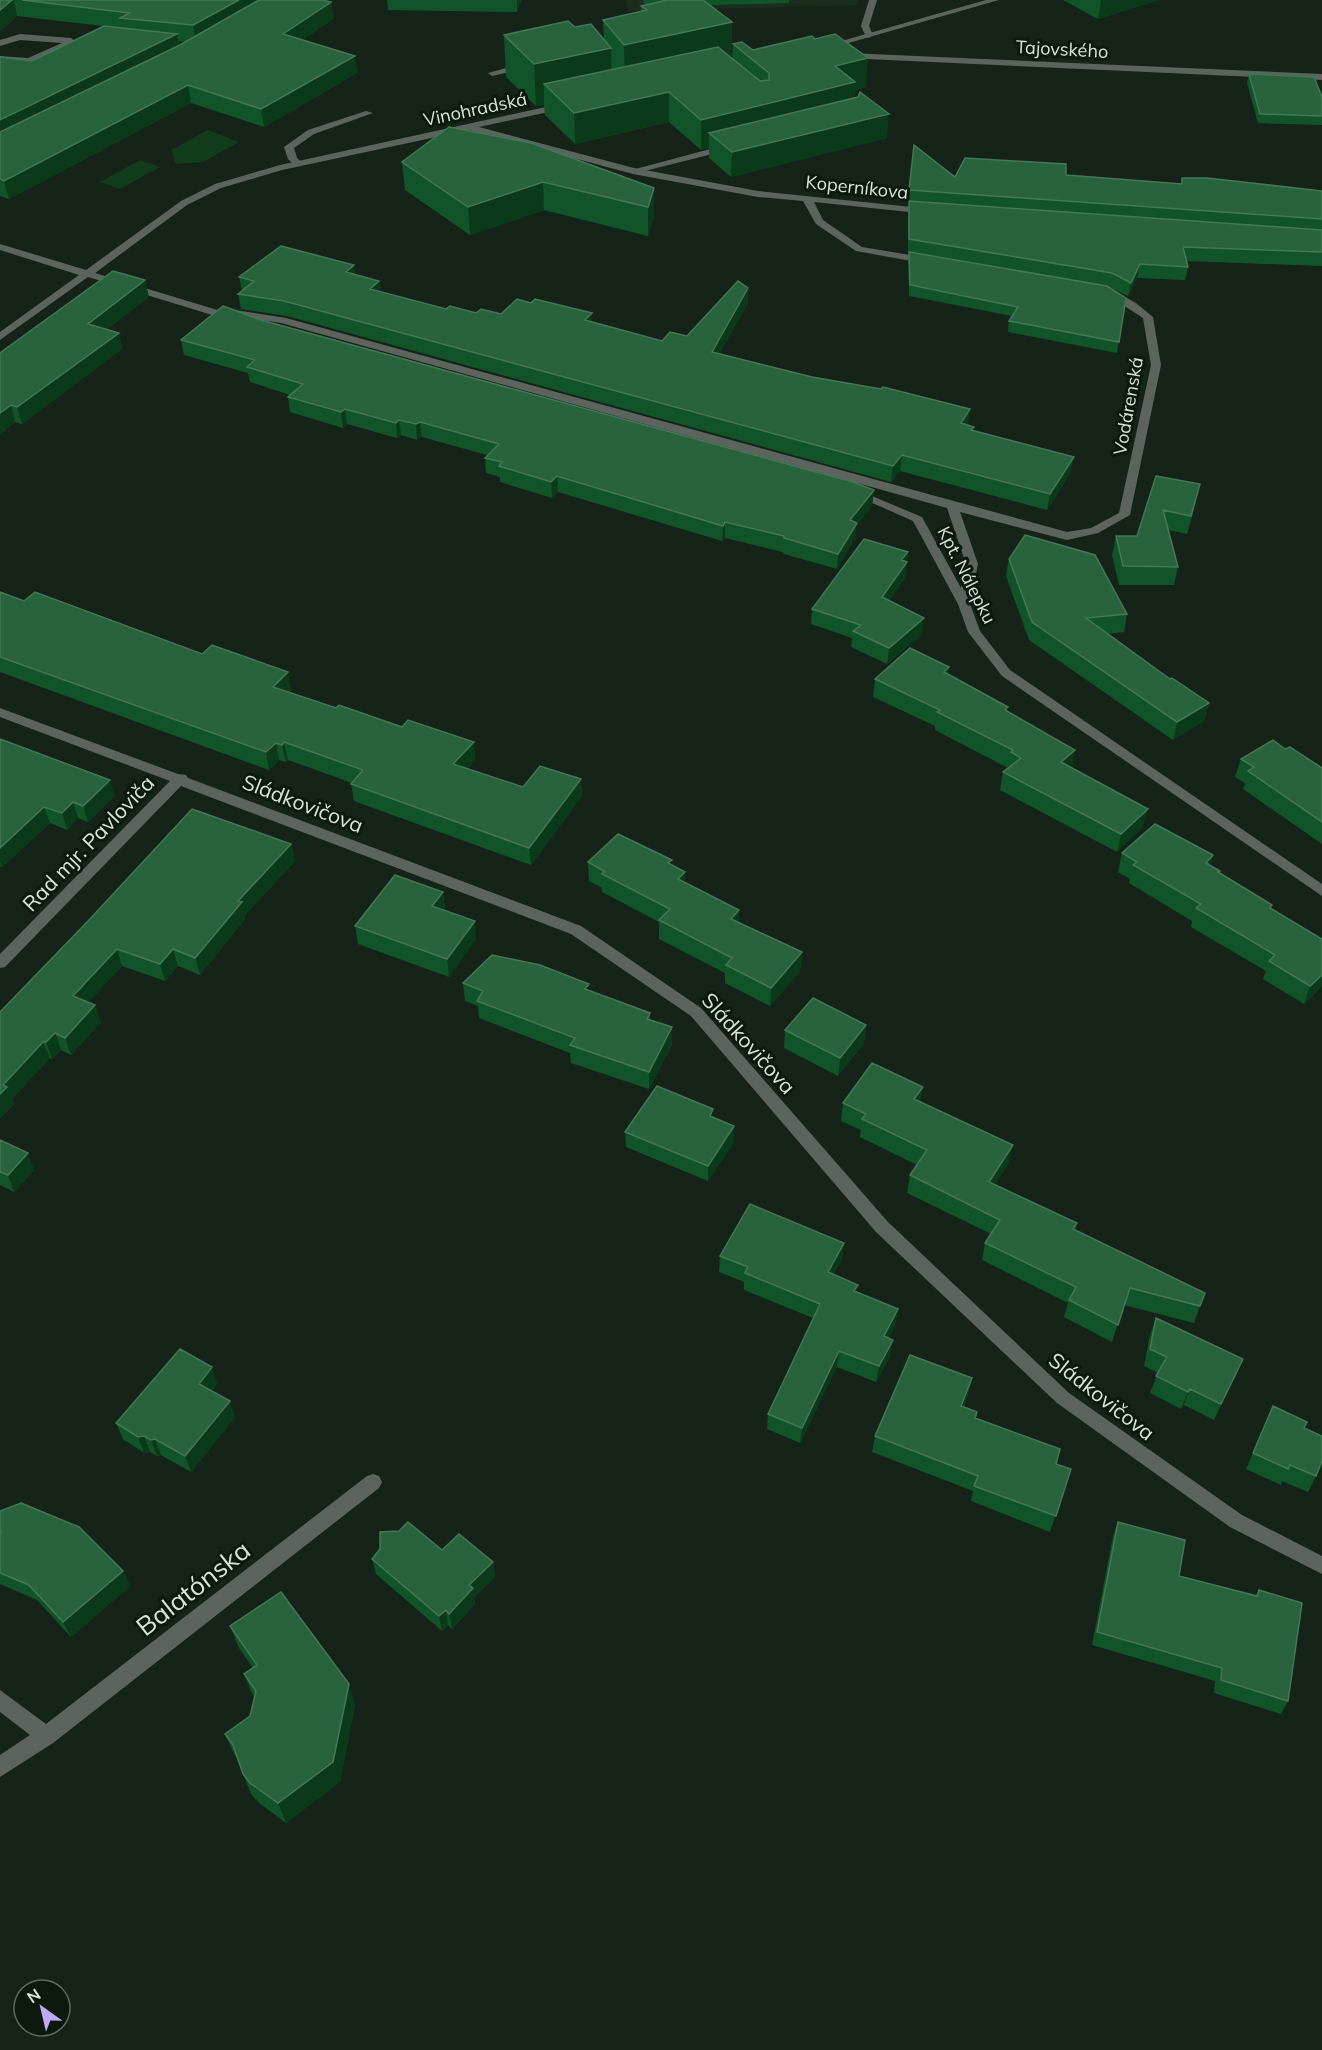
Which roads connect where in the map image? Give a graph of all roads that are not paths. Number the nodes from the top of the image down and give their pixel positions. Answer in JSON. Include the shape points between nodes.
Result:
{"nodes":[{"id":1,"x":873,"y":0,"type":"edge"},
{"id":2,"x":995,"y":0,"type":"edge"},
{"id":3,"x":869,"y":35,"type":"junction"},
{"id":4,"x":0,"y":43,"type":"edge"},
{"id":5,"x":832,"y":55,"type":"edge"},
{"id":6,"x":842,"y":55,"type":"edge"},
{"id":7,"x":0,"y":59,"type":"edge"},
{"id":8,"x":535,"y":64,"type":"edge"},
{"id":9,"x":492,"y":73,"type":"dead end"},
{"id":10,"x":1322,"y":77,"type":"edge"},
{"id":11,"x":578,"y":103,"type":"edge"},
{"id":12,"x":369,"y":113,"type":"dead end"},
{"id":13,"x":469,"y":127,"type":"junction"},
{"id":14,"x":736,"y":146,"type":"edge"},
{"id":15,"x":298,"y":164,"type":"junction"},
{"id":16,"x":633,"y":171,"type":"junction"},
{"id":17,"x":807,"y":199,"type":"junction"},
{"id":18,"x":942,"y":212,"type":"edge"},
{"id":19,"x":0,"y":246,"type":"edge"},
{"id":20,"x":939,"y":263,"type":"edge"},
{"id":21,"x":89,"y":274,"type":"junction"},
{"id":22,"x":1098,"y":291,"type":"edge"},
{"id":23,"x":209,"y":309,"type":"junction"},
{"id":24,"x":268,"y":331,"type":"edge"},
{"id":25,"x":0,"y":337,"type":"edge"},
{"id":26,"x":844,"y":490,"type":"edge"},
{"id":27,"x":952,"y":506,"type":"junction"},
{"id":28,"x":964,"y":604,"type":"junction"},
{"id":29,"x":0,"y":712,"type":"edge"},
{"id":30,"x":181,"y":778,"type":"junction"},
{"id":31,"x":1322,"y":891,"type":"edge"},
{"id":32,"x":0,"y":963,"type":"edge"},
{"id":33,"x":373,"y":1482,"type":"dead end"},
{"id":34,"x":1322,"y":1565,"type":"edge"},
{"id":35,"x":0,"y":1700,"type":"edge"},
{"id":36,"x":46,"y":1736,"type":"junction"},
{"id":37,"x":0,"y":1767,"type":"edge"}],
"edges":[{"from":1,"to":3,"type":"street","via":[[865,26]]},
{"from":2,"to":3,"type":"street"},
{"from":3,"to":5,"type":"street","via":[[820,51]]},
{"from":4,"to":7,"type":"street","via":[[20,37],[75,41],[34,60]]},
{"from":6,"to":10,"type":"street","name":"Tajovského"},
{"from":8,"to":9,"type":"street"},
{"from":11,"to":13,"type":"street","name":"Vinohradská"},
{"from":12,"to":15,"type":"street","via":[[311,132],[289,147]]},
{"from":13,"to":15,"type":"street","name":"Vinohradská"},
{"from":13,"to":16,"type":"street","name":"Koperníkova"},
{"from":14,"to":16,"type":"street"},
{"from":15,"to":21,"type":"street","name":"Vinohradská","via":[[218,186],[184,203]]},
{"from":16,"to":17,"type":"street","name":"Koperníkova"},
{"from":17,"to":18,"type":"street","name":"Koperníkova"},
{"from":17,"to":20,"type":"street","via":[[819,222],[859,249]]},
{"from":19,"to":21,"type":"street"},
{"from":21,"to":23,"type":"street"},
{"from":21,"to":25,"type":"street","name":"Vinohradská"},
{"from":22,"to":27,"type":"street","name":"Vodárenská","via":[[1117,297],[1148,317],[1154,343],[1156,365],[1124,515],[1094,531],[1066,536]]},
{"from":23,"to":24,"type":"street"},
{"from":23,"to":27,"type":"street","name":"Vodárenská","via":[[282,320]]},
{"from":26,"to":28,"type":"street","name":"Kpt. Nálepku","via":[[918,519]]},
{"from":27,"to":28,"type":"street","via":[[972,564]]},
{"from":28,"to":31,"type":"street","name":"Kpt. Nálepku","via":[[974,632],[1006,673]]},
{"from":29,"to":30,"type":"street","name":"Sládkovičova"},
{"from":30,"to":32,"type":"street","name":"Rad mjr. Pavloviča"},
{"from":30,"to":34,"type":"street","name":"Sládkovičova","via":[[576,930],[696,1012],[882,1227],[1063,1398],[1236,1521]]},
{"from":33,"to":36,"type":"street","name":"Balatónska"},
{"from":35,"to":36,"type":"street"},
{"from":36,"to":37,"type":"street","name":"Balatónska"}]}
